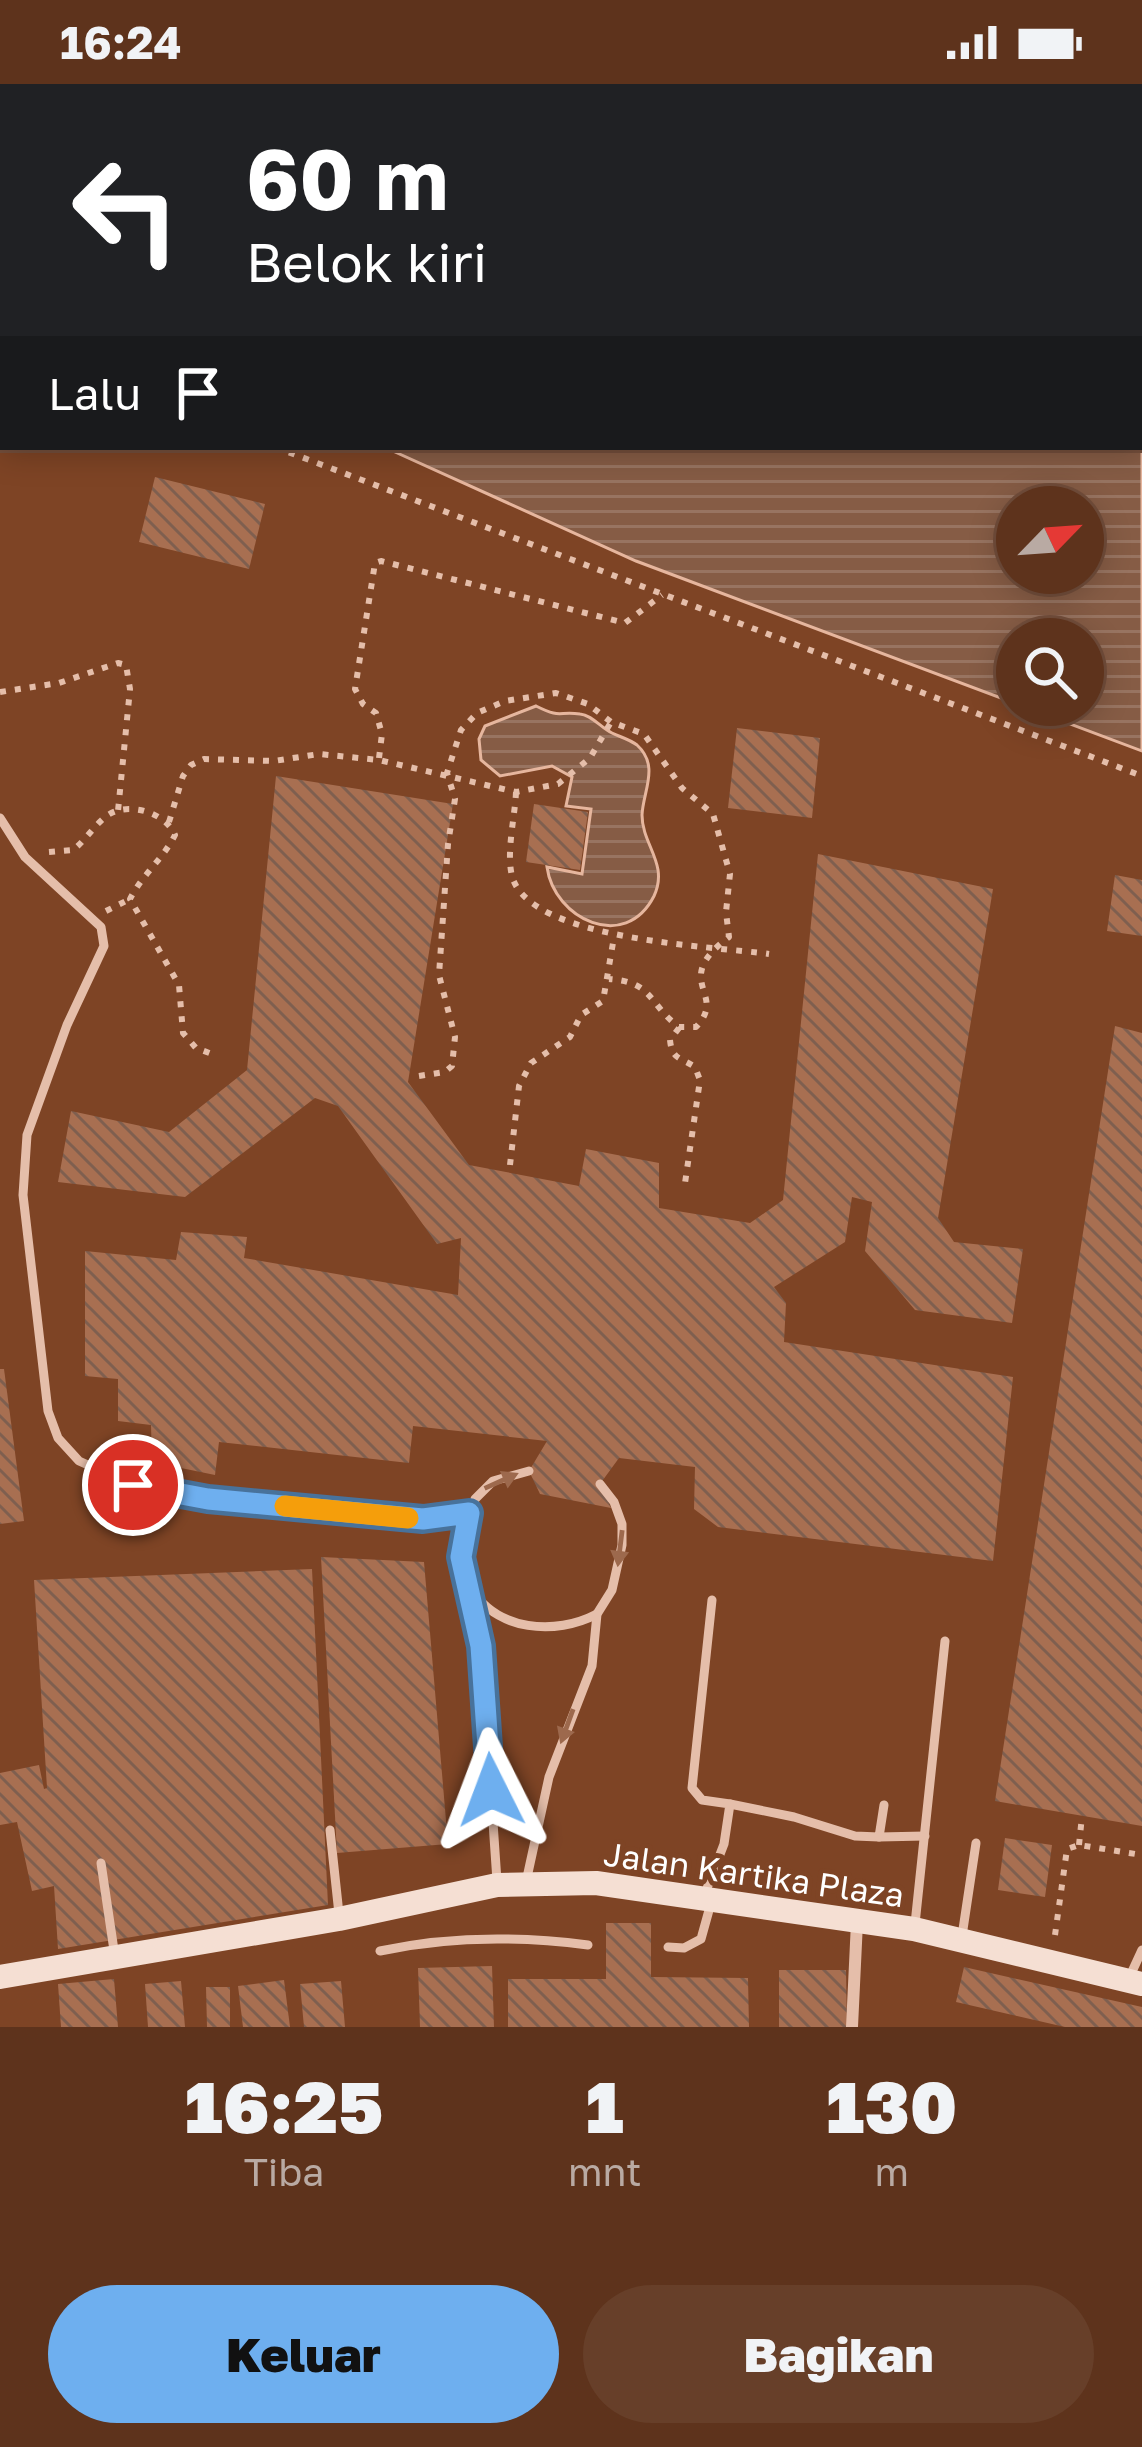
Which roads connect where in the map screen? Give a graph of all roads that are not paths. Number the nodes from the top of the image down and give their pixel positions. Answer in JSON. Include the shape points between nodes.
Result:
{"nodes":[{"id":1,"x":0,"y":818,"type":"edge"},
{"id":2,"x":529,"y":1471,"type":"dead end"},
{"id":3,"x":600,"y":1484,"type":"dead end"},
{"id":4,"x":469,"y":1513,"type":"junction"},
{"id":5,"x":465,"y":1578,"type":"junction"},
{"id":6,"x":712,"y":1600,"type":"dead end"},
{"id":7,"x":597,"y":1614,"type":"junction"},
{"id":8,"x":944,"y":1641,"type":"dead end"},
{"id":9,"x":730,"y":1804,"type":"junction"},
{"id":10,"x":884,"y":1805,"type":"dead end"},
{"id":11,"x":330,"y":1830,"type":"dead end"},
{"id":12,"x":925,"y":1836,"type":"junction"},
{"id":13,"x":879,"y":1837,"type":"junction"},
{"id":14,"x":976,"y":1843,"type":"dead end"},
{"id":15,"x":101,"y":1863,"type":"dead end"},
{"id":16,"x":526,"y":1884,"type":"junction"},
{"id":17,"x":497,"y":1886,"type":"junction"},
{"id":18,"x":708,"y":1897,"type":"junction"},
{"id":19,"x":340,"y":1919,"type":"junction"},
{"id":20,"x":857,"y":1921,"type":"junction"},
{"id":21,"x":914,"y":1929,"type":"junction"},
{"id":22,"x":961,"y":1941,"type":"junction"},
{"id":23,"x":589,"y":1945,"type":"dead end"},
{"id":24,"x":668,"y":1947,"type":"dead end"},
{"id":25,"x":1142,"y":1950,"type":"edge"},
{"id":26,"x":380,"y":1951,"type":"dead end"},
{"id":27,"x":115,"y":1957,"type":"junction"},
{"id":28,"x":0,"y":1977,"type":"edge"},
{"id":29,"x":1135,"y":1983,"type":"edge"},
{"id":30,"x":852,"y":2027,"type":"edge"}],
"edges":[{"from":1,"to":4,"type":"lane","via":[[25,857],[101,927],[104,946],[27,1135],[23,1195],[48,1411],[58,1438],[104,1475],[190,1496],[423,1519]]},
{"from":4,"to":2,"type":"lane","one_way":true,"via":[[493,1481]]},
{"from":3,"to":7,"type":"lane","one_way":true,"via":[[622,1524],[622,1545]]},
{"from":4,"to":5,"type":"lane"},
{"from":5,"to":7,"type":"lane","via":[[491,1612],[516,1623],[560,1627]]},
{"from":5,"to":17,"type":"lane","via":[[481,1646]]},
{"from":6,"to":9,"type":"lane","via":[[692,1788],[703,1800]]},
{"from":7,"to":16,"type":"lane","one_way":true,"via":[[592,1666],[553,1764]]},
{"from":8,"to":12,"type":"lane"},
{"from":9,"to":13,"type":"lane"},
{"from":9,"to":18,"type":"lane"},
{"from":10,"to":13,"type":"lane"},
{"from":11,"to":19,"type":"lane"},
{"from":12,"to":13,"type":"lane"},
{"from":12,"to":21,"type":"lane"},
{"from":14,"to":22,"type":"lane"},
{"from":15,"to":27,"type":"lane"},
{"from":16,"to":17,"type":"main road","name":"Jalan Kartika Plaza"},
{"from":16,"to":18,"type":"main road","name":"Jalan Kartika Plaza"},
{"from":17,"to":19,"type":"main road","name":"Jalan Kartika Plaza"},
{"from":18,"to":20,"type":"main road","name":"Jalan Kartika Plaza"},
{"from":18,"to":24,"type":"lane","via":[[701,1940]]},
{"from":19,"to":27,"type":"main road","name":"Jalan Kartika Plaza"},
{"from":20,"to":21,"type":"main road","name":"Jalan Kartika Plaza"},
{"from":20,"to":30,"type":"street"},
{"from":21,"to":22,"type":"main road","name":"Jalan Kartika Plaza"},
{"from":22,"to":29,"type":"main road","name":"Jalan Kartika Plaza"},
{"from":23,"to":26,"type":"lane","via":[[488,1938]]},
{"from":25,"to":29,"type":"lane"},
{"from":27,"to":28,"type":"main road","name":"Jalan Kartika Plaza"}]}
